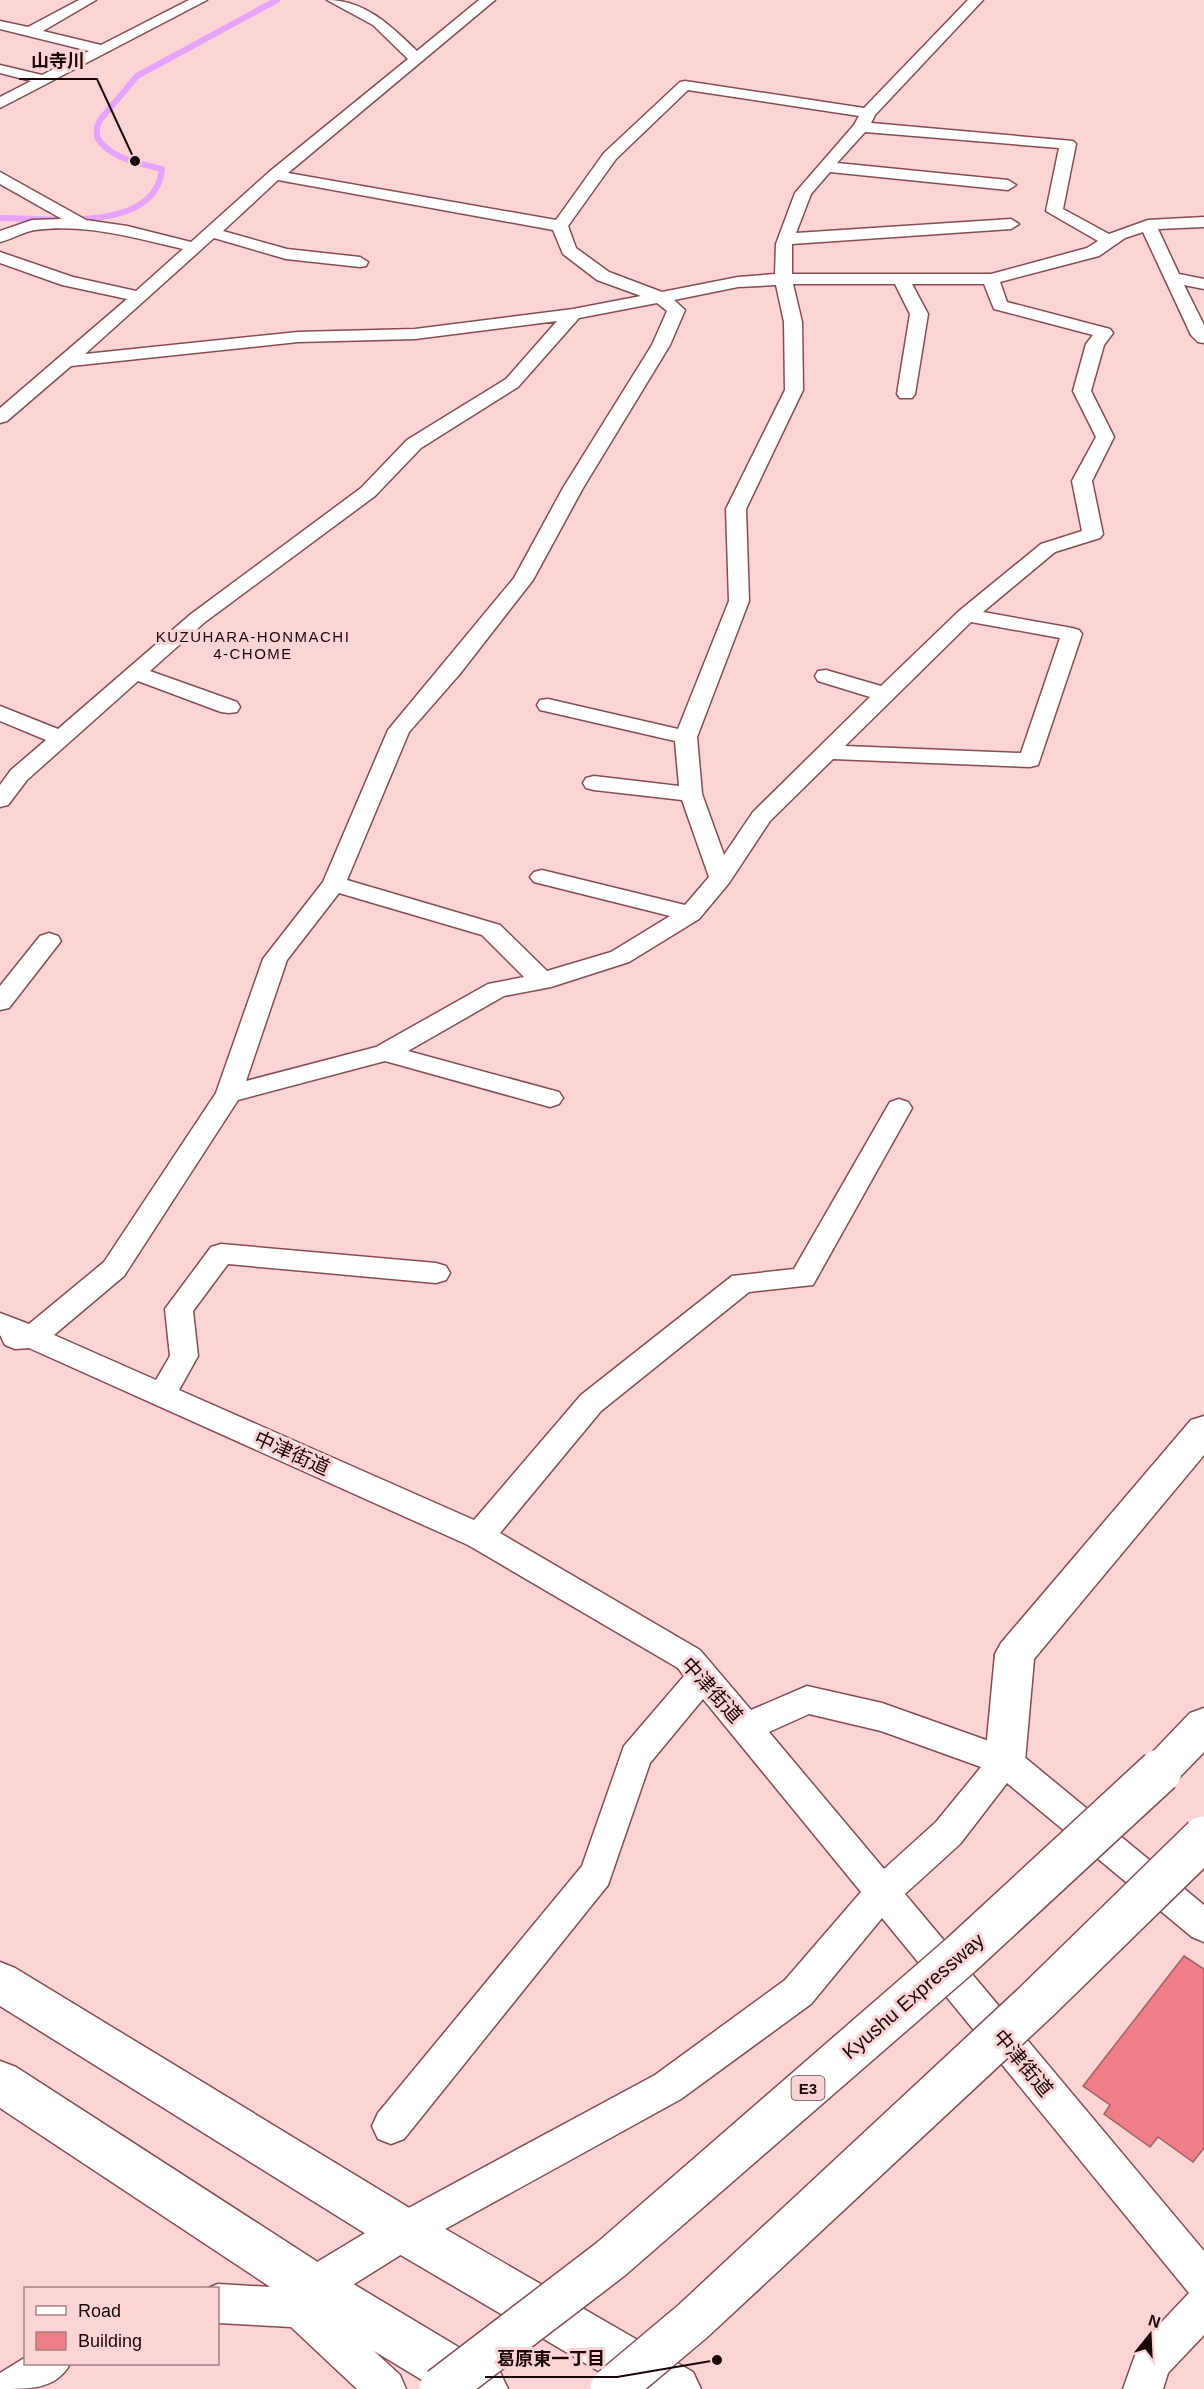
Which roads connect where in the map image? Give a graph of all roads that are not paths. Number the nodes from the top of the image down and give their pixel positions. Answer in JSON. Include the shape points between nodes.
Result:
{"nodes":[{"id":1,"x":89,"y":0,"type":"edge"},
{"id":2,"x":200,"y":0,"type":"edge"},
{"id":3,"x":334,"y":0,"type":"edge"},
{"id":4,"x":488,"y":0,"type":"edge"},
{"id":5,"x":976,"y":0,"type":"edge"},
{"id":6,"x":0,"y":26,"type":"edge"},
{"id":7,"x":30,"y":32,"type":"junction"},
{"id":8,"x":102,"y":50,"type":"junction"},
{"id":9,"x":415,"y":58,"type":"junction"},
{"id":10,"x":0,"y":69,"type":"edge"},
{"id":11,"x":43,"y":80,"type":"junction"},
{"id":12,"x":0,"y":104,"type":"edge"},
{"id":13,"x":864,"y":120,"type":"junction"},
{"id":14,"x":826,"y":167,"type":"junction"},
{"id":15,"x":275,"y":174,"type":"junction"},
{"id":16,"x":0,"y":177,"type":"edge"},
{"id":17,"x":1008,"y":185,"type":"dead end"},
{"id":18,"x":1204,"y":222,"type":"edge"},
{"id":19,"x":81,"y":224,"type":"junction"},
{"id":20,"x":1011,"y":224,"type":"dead end"},
{"id":21,"x":1148,"y":225,"type":"junction"},
{"id":22,"x":560,"y":226,"type":"junction"},
{"id":23,"x":210,"y":232,"type":"junction"},
{"id":24,"x":0,"y":237,"type":"edge"},
{"id":25,"x":786,"y":239,"type":"junction"},
{"id":26,"x":1110,"y":241,"type":"junction"},
{"id":27,"x":193,"y":247,"type":"junction"},
{"id":28,"x":0,"y":257,"type":"edge"},
{"id":29,"x":360,"y":262,"type":"dead end"},
{"id":30,"x":900,"y":278,"type":"junction"},
{"id":31,"x":1172,"y":278,"type":"junction"},
{"id":32,"x":783,"y":279,"type":"junction"},
{"id":33,"x":991,"y":279,"type":"junction"},
{"id":34,"x":1204,"y":284,"type":"edge"},
{"id":35,"x":140,"y":297,"type":"junction"},
{"id":36,"x":661,"y":297,"type":"junction"},
{"id":37,"x":573,"y":314,"type":"junction"},
{"id":38,"x":1204,"y":338,"type":"edge"},
{"id":39,"x":64,"y":361,"type":"junction"},
{"id":40,"x":27,"y":393,"type":"junction"},
{"id":41,"x":906,"y":394,"type":"dead end"},
{"id":42,"x":0,"y":396,"type":"edge"},
{"id":43,"x":0,"y":417,"type":"edge"},
{"id":44,"x":966,"y":615,"type":"junction"},
{"id":45,"x":135,"y":673,"type":"junction"},
{"id":46,"x":826,"y":676,"type":"dead end"},
{"id":47,"x":883,"y":694,"type":"junction"},
{"id":48,"x":548,"y":705,"type":"dead end"},
{"id":49,"x":229,"y":707,"type":"dead end"},
{"id":50,"x":0,"y":713,"type":"edge"},
{"id":51,"x":686,"y":737,"type":"junction"},
{"id":52,"x":61,"y":738,"type":"junction"},
{"id":53,"x":825,"y":752,"type":"junction"},
{"id":54,"x":594,"y":783,"type":"dead end"},
{"id":55,"x":691,"y":794,"type":"junction"},
{"id":56,"x":0,"y":800,"type":"edge"},
{"id":57,"x":542,"y":877,"type":"dead end"},
{"id":58,"x":721,"y":878,"type":"junction"},
{"id":59,"x":334,"y":884,"type":"junction"},
{"id":60,"x":691,"y":914,"type":"junction"},
{"id":61,"x":49,"y":941,"type":"dead end"},
{"id":62,"x":542,"y":981,"type":"junction"},
{"id":63,"x":0,"y":1002,"type":"edge"},
{"id":64,"x":385,"y":1053,"type":"junction"},
{"id":65,"x":229,"y":1094,"type":"junction"},
{"id":66,"x":550,"y":1098,"type":"dead end"},
{"id":67,"x":899,"y":1108,"type":"dead end"},
{"id":68,"x":436,"y":1273,"type":"dead end"},
{"id":69,"x":0,"y":1323,"type":"edge"},
{"id":70,"x":32,"y":1337,"type":"junction"},
{"id":71,"x":0,"y":1340,"type":"edge"},
{"id":72,"x":162,"y":1395,"type":"junction"},
{"id":73,"x":1204,"y":1430,"type":"edge"},
{"id":74,"x":478,"y":1536,"type":"junction"},
{"id":75,"x":703,"y":1676,"type":"junction"},
{"id":76,"x":1204,"y":1725,"type":"edge"},
{"id":77,"x":747,"y":1727,"type":"junction"},
{"id":78,"x":1005,"y":1761,"type":"junction"},
{"id":79,"x":1204,"y":1838,"type":"edge"},
{"id":80,"x":882,"y":1893,"type":"junction"},
{"id":81,"x":1204,"y":1926,"type":"edge"},
{"id":82,"x":0,"y":1982,"type":"edge"},
{"id":83,"x":0,"y":2082,"type":"edge"},
{"id":84,"x":391,"y":2126,"type":"dead end"},
{"id":85,"x":404,"y":2231,"type":"junction"},
{"id":86,"x":1204,"y":2281,"type":"edge"},
{"id":87,"x":306,"y":2298,"type":"junction"},
{"id":88,"x":219,"y":2304,"type":"edge"},
{"id":89,"x":1204,"y":2306,"type":"edge"},
{"id":90,"x":48,"y":2365,"type":"edge"},
{"id":91,"x":12,"y":2389,"type":"edge"},
{"id":92,"x":386,"y":2389,"type":"edge"},
{"id":93,"x":441,"y":2389,"type":"edge"},
{"id":94,"x":483,"y":2389,"type":"edge"},
{"id":95,"x":612,"y":2389,"type":"edge"},
{"id":96,"x":676,"y":2389,"type":"edge"},
{"id":97,"x":1143,"y":2389,"type":"edge"}],
"edges":[{"from":1,"to":7,"type":"street"},
{"from":2,"to":8,"type":"street"},
{"from":3,"to":9,"type":"street","via":[[378,22]]},
{"from":4,"to":9,"type":"street"},
{"from":5,"to":13,"type":"street"},
{"from":6,"to":7,"type":"street"},
{"from":7,"to":8,"type":"street"},
{"from":8,"to":11,"type":"street"},
{"from":9,"to":15,"type":"street"},
{"from":10,"to":11,"type":"street"},
{"from":11,"to":12,"type":"street"},
{"from":13,"to":14,"type":"street"},
{"from":13,"to":22,"type":"street","via":[[685,85],[610,156]]},
{"from":13,"to":26,"type":"street","via":[[1068,144],[1054,211]]},
{"from":14,"to":17,"type":"street"},
{"from":14,"to":25,"type":"street","via":[[803,193]]},
{"from":15,"to":22,"type":"street"},
{"from":15,"to":23,"type":"street"},
{"from":16,"to":19,"type":"street"},
{"from":18,"to":21,"type":"street"},
{"from":19,"to":24,"type":"street","via":[[32,225]]},
{"from":19,"to":27,"type":"street"},
{"from":20,"to":25,"type":"street"},
{"from":21,"to":26,"type":"street"},
{"from":21,"to":31,"type":"street"},
{"from":22,"to":36,"type":"street","via":[[569,249],[603,276]]},
{"from":23,"to":27,"type":"street"},
{"from":23,"to":29,"type":"street","via":[[286,254]]},
{"from":25,"to":32,"type":"street"},
{"from":26,"to":33,"type":"street","via":[[1093,252]]},
{"from":27,"to":35,"type":"street"},
{"from":28,"to":35,"type":"street","via":[[68,281]]},
{"from":30,"to":32,"type":"street"},
{"from":30,"to":33,"type":"street"},
{"from":30,"to":41,"type":"street","via":[[919,314]]},
{"from":31,"to":34,"type":"street"},
{"from":31,"to":38,"type":"street"},
{"from":32,"to":36,"type":"street","via":[[738,282]]},
{"from":32,"to":51,"type":"street","via":[[793,322],[794,390],[736,509],[739,601]]},
{"from":33,"to":44,"type":"street","via":[[1000,305],[1104,333],[1095,344],[1082,391],[1105,437],[1082,481],[1093,534],[1048,548]]},
{"from":35,"to":39,"type":"street"},
{"from":36,"to":37,"type":"street"},
{"from":36,"to":59,"type":"street","via":[[676,310],[661,345],[573,488],[524,580],[399,730]]},
{"from":37,"to":39,"type":"street","via":[[416,334],[298,337]]},
{"from":37,"to":45,"type":"street","via":[[512,383],[414,444],[368,492],[198,618]]},
{"from":39,"to":40,"type":"street"},
{"from":40,"to":42,"type":"street"},
{"from":40,"to":43,"type":"street"},
{"from":44,"to":47,"type":"street"},
{"from":44,"to":53,"type":"street","via":[[1072,634],[1030,760]]},
{"from":45,"to":49,"type":"street"},
{"from":45,"to":52,"type":"street"},
{"from":46,"to":47,"type":"street"},
{"from":47,"to":53,"type":"street"},
{"from":48,"to":51,"type":"street"},
{"from":50,"to":52,"type":"street"},
{"from":51,"to":55,"type":"street"},
{"from":52,"to":56,"type":"street","via":[[19,775]]},
{"from":53,"to":58,"type":"street","via":[[761,817]]},
{"from":54,"to":55,"type":"street"},
{"from":55,"to":58,"type":"street"},
{"from":57,"to":60,"type":"street"},
{"from":58,"to":60,"type":"street"},
{"from":59,"to":62,"type":"street","via":[[491,930]]},
{"from":59,"to":65,"type":"street","via":[[275,959]]},
{"from":60,"to":62,"type":"street","via":[[620,957]]},
{"from":61,"to":63,"type":"street"},
{"from":62,"to":64,"type":"street","via":[[497,990]]},
{"from":64,"to":65,"type":"street"},
{"from":64,"to":66,"type":"street"},
{"from":65,"to":70,"type":"street","via":[[114,1269]]},
{"from":67,"to":74,"type":"street","via":[[803,1278],[742,1283],[591,1403]]},
{"from":68,"to":72,"type":"street","via":[[221,1254],[179,1309],[184,1356]]},
{"from":69,"to":70,"type":"street","name":"中津街道"},
{"from":70,"to":71,"type":"street"},
{"from":70,"to":72,"type":"street","name":"中津街道"},
{"from":72,"to":74,"type":"street","name":"中津街道"},
{"from":73,"to":78,"type":"main road","via":[[1015,1654]]},
{"from":74,"to":75,"type":"street","name":"中津街道","via":[[689,1659]]},
{"from":75,"to":77,"type":"street","name":"中津街道"},
{"from":75,"to":84,"type":"street","via":[[636,1756],[596,1874]]},
{"from":76,"to":93,"type":"main road","name":"Kyushu Expressway","number":"E3","bridge":true,"via":[[1160,1771],[962,1954],[611,2259]]},
{"from":77,"to":78,"type":"street","via":[[807,1700],[882,1717]]},
{"from":77,"to":80,"type":"street","name":"中津街道"},
{"from":78,"to":80,"type":"street","via":[[948,1833]]},
{"from":78,"to":81,"type":"street"},
{"from":79,"to":95,"type":"main road","bridge":true,"via":[[1028,2010],[693,2321]]},
{"from":80,"to":85,"type":"street","via":[[798,1992],[668,2087]]},
{"from":80,"to":86,"type":"street","name":"中津街道"},
{"from":82,"to":85,"type":"main road"},
{"from":83,"to":87,"type":"main road"},
{"from":85,"to":87,"type":"street"},
{"from":85,"to":96,"type":"main road"},
{"from":87,"to":88,"type":"street"},
{"from":87,"to":92,"type":"street"},
{"from":87,"to":94,"type":"main road"},
{"from":89,"to":97,"type":"street","via":[[1152,2361]]},
{"from":90,"to":91,"type":"street"}]}
